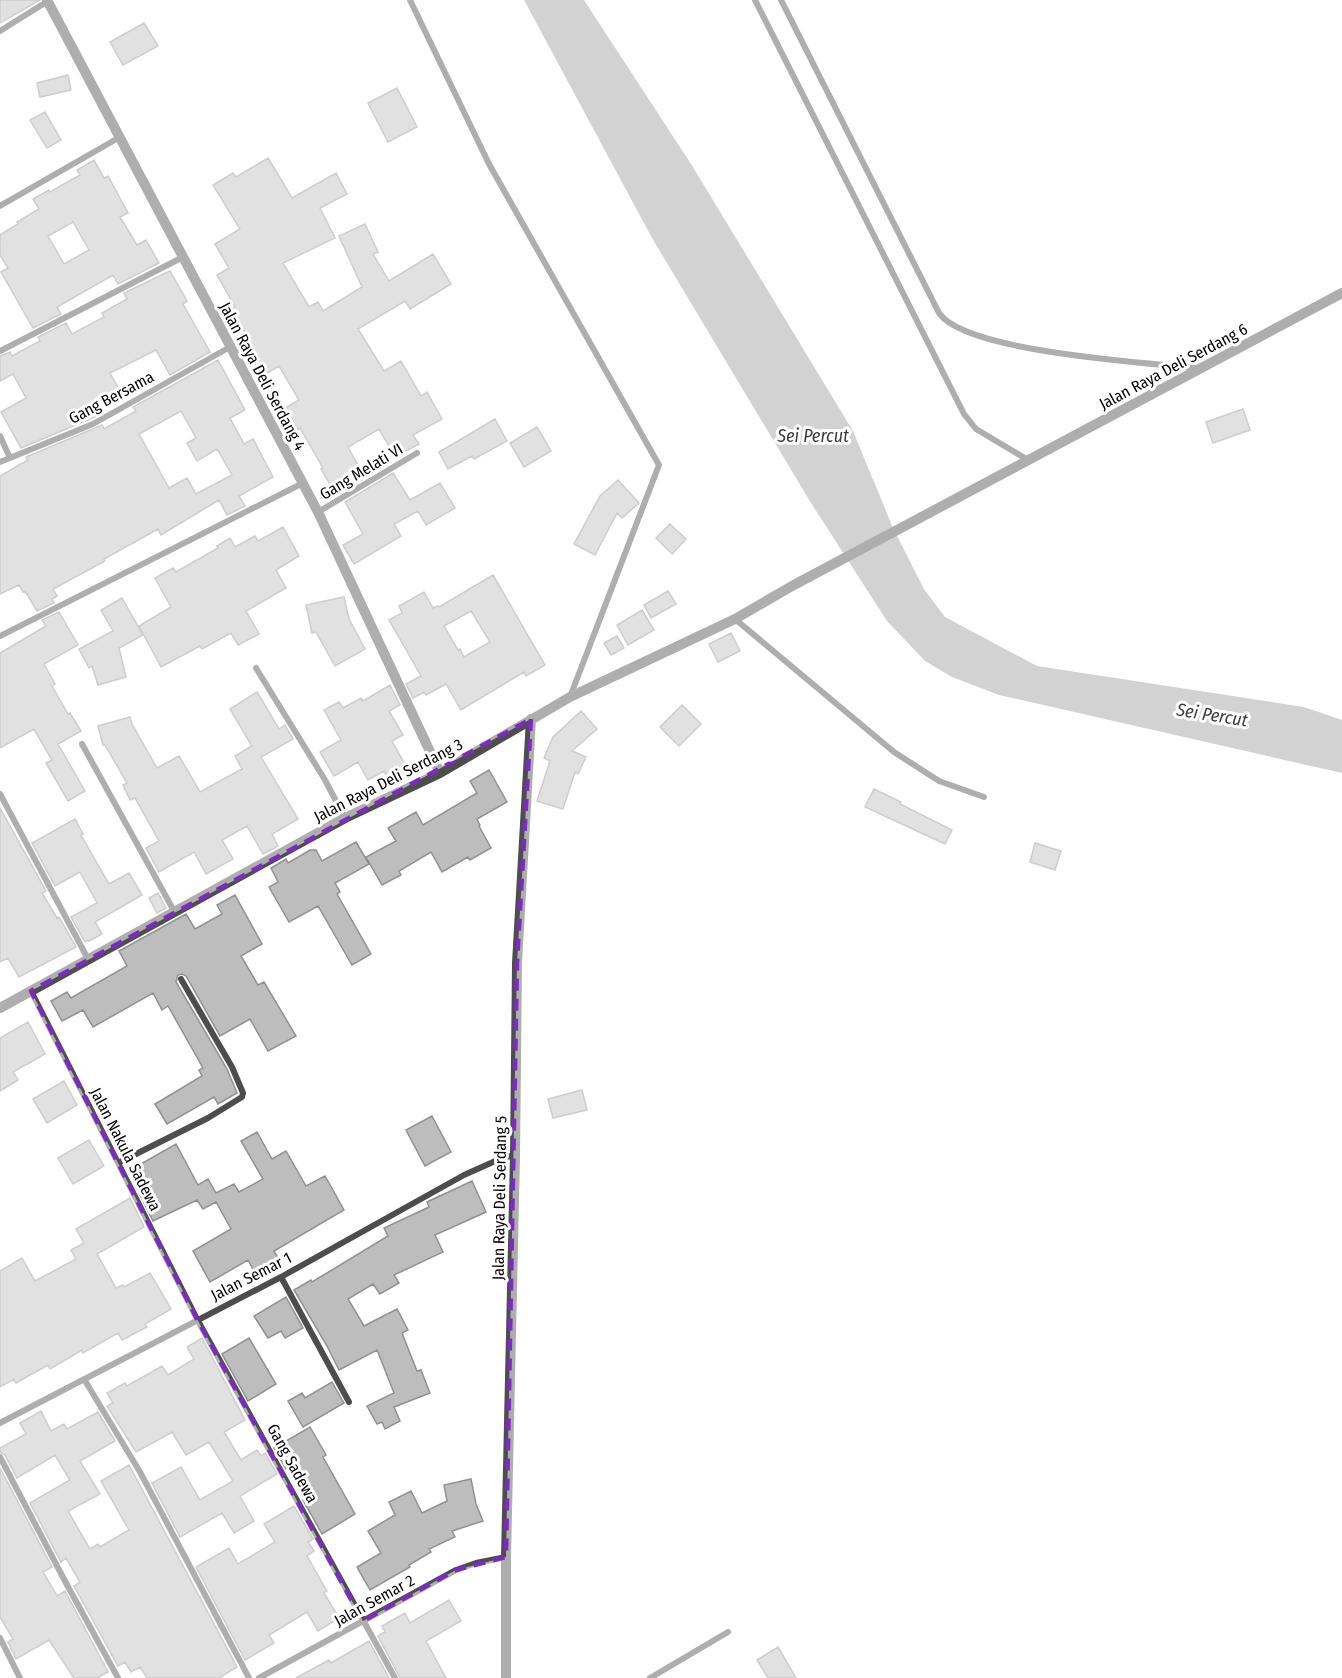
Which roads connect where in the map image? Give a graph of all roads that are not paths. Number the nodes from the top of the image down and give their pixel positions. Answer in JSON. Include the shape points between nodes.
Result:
{"nodes":[{"id":1,"x":410,"y":0,"type":"edge"},
{"id":2,"x":755,"y":0,"type":"edge"},
{"id":3,"x":781,"y":0,"type":"edge"},
{"id":4,"x":47,"y":1,"type":"edge"},
{"id":5,"x":0,"y":31,"type":"edge"},
{"id":6,"x":120,"y":137,"type":"junction"},
{"id":7,"x":0,"y":206,"type":"edge"},
{"id":8,"x":183,"y":257,"type":"junction"},
{"id":9,"x":1342,"y":293,"type":"edge"},
{"id":10,"x":230,"y":347,"type":"junction"},
{"id":11,"x":0,"y":351,"type":"edge"},
{"id":12,"x":1201,"y":368,"type":"junction"},
{"id":13,"x":0,"y":436,"type":"edge"},
{"id":14,"x":417,"y":453,"type":"dead end"},
{"id":15,"x":10,"y":458,"type":"junction"},
{"id":16,"x":1028,"y":460,"type":"junction"},
{"id":17,"x":0,"y":462,"type":"edge"},
{"id":18,"x":303,"y":483,"type":"junction"},
{"id":19,"x":318,"y":512,"type":"junction"},
{"id":20,"x":792,"y":586,"type":"joint"},
{"id":21,"x":735,"y":619,"type":"junction"},
{"id":22,"x":0,"y":636,"type":"edge"},
{"id":23,"x":255,"y":668,"type":"dead end"},
{"id":24,"x":570,"y":697,"type":"junction"},
{"id":25,"x":531,"y":719,"type":"junction"},
{"id":26,"x":82,"y":744,"type":"dead end"},
{"id":27,"x":440,"y":772,"type":"junction"},
{"id":28,"x":0,"y":794,"type":"edge"},
{"id":29,"x":984,"y":797,"type":"dead end"},
{"id":30,"x":345,"y":818,"type":"junction"},
{"id":31,"x":174,"y":911,"type":"junction"},
{"id":32,"x":88,"y":959,"type":"junction"},
{"id":33,"x":181,"y":980,"type":"dead end"},
{"id":34,"x":31,"y":991,"type":"junction"},
{"id":35,"x":1,"y":1004,"type":"edge"},
{"id":36,"x":515,"y":1155,"type":"junction"},
{"id":37,"x":118,"y":1163,"type":"junction"},
{"id":38,"x":280,"y":1277,"type":"junction"},
{"id":39,"x":197,"y":1319,"type":"junction"},
{"id":40,"x":84,"y":1379,"type":"junction"},
{"id":41,"x":349,"y":1402,"type":"dead end"},
{"id":42,"x":0,"y":1423,"type":"edge"},
{"id":43,"x":0,"y":1457,"type":"edge"},
{"id":44,"x":503,"y":1558,"type":"junction"},
{"id":45,"x":363,"y":1621,"type":"junction"},
{"id":46,"x":728,"y":1632,"type":"dead end"},
{"id":47,"x":0,"y":1638,"type":"edge"},
{"id":48,"x":20,"y":1678,"type":"edge"},
{"id":49,"x":118,"y":1678,"type":"edge"},
{"id":50,"x":249,"y":1678,"type":"edge"},
{"id":51,"x":259,"y":1678,"type":"edge"},
{"id":52,"x":396,"y":1678,"type":"edge"},
{"id":53,"x":506,"y":1678,"type":"edge"},
{"id":54,"x":650,"y":1678,"type":"edge"}],
"edges":[{"from":1,"to":24,"type":"street","via":[[489,164],[658,465]]},
{"from":2,"to":16,"type":"street","via":[[964,414],[976,429]]},
{"from":3,"to":12,"type":"street","via":[[948,324],[998,343]]},
{"from":4,"to":5,"type":"street"},
{"from":4,"to":6,"type":"street","name":"Jalan Raya Deli Serdang 4"},
{"from":6,"to":7,"type":"street"},
{"from":6,"to":8,"type":"street","name":"Jalan Raya Deli Serdang 4"},
{"from":8,"to":10,"type":"street","name":"Jalan Raya Deli Serdang 4"},
{"from":8,"to":11,"type":"street"},
{"from":9,"to":12,"type":"street","name":"Jalan Raya Deli Serdang 6"},
{"from":10,"to":15,"type":"street","name":"Gang Bersama","via":[[93,424]]},
{"from":10,"to":18,"type":"street","name":"Jalan Raya Deli Serdang 4"},
{"from":12,"to":16,"type":"street","name":"Jalan Raya Deli Serdang 6"},
{"from":13,"to":15,"type":"street"},
{"from":14,"to":19,"type":"street","name":"Gang Melati VI"},
{"from":15,"to":17,"type":"street","name":"Gang Bersama"},
{"from":16,"to":20,"type":"street","name":"Jalan Raya Deli Serdang 6"},
{"from":18,"to":19,"type":"street","name":"Jalan Raya Deli Serdang 4"},
{"from":18,"to":22,"type":"street"},
{"from":19,"to":27,"type":"street","name":"Jalan Raya Deli Serdang 4"},
{"from":20,"to":21,"type":"street","name":"Jalan Raya Deli Serdang 3"},
{"from":21,"to":24,"type":"street","name":"Jalan Raya Deli Serdang 3"},
{"from":21,"to":29,"type":"street","via":[[894,752],[939,781]]},
{"from":23,"to":30,"type":"street"},
{"from":24,"to":25,"type":"street","name":"Jalan Raya Deli Serdang 3"},
{"from":25,"to":27,"type":"street","name":"Jalan Raya Deli Serdang 3"},
{"from":25,"to":36,"type":"street","name":"Jalan Raya Deli Serdang 5","via":[[517,963]]},
{"from":26,"to":31,"type":"street"},
{"from":27,"to":30,"type":"street","name":"Jalan Raya Deli Serdang 3"},
{"from":28,"to":32,"type":"street"},
{"from":30,"to":31,"type":"street","name":"Jalan Raya Deli Serdang 3"},
{"from":31,"to":32,"type":"street","name":"Jalan Raya Deli Serdang 3"},
{"from":32,"to":34,"type":"street","name":"Jalan Raya Deli Serdang 3"},
{"from":33,"to":37,"type":"street","via":[[232,1067],[242,1097]]},
{"from":34,"to":35,"type":"street","name":"Jalan Raya Deli Serdang 3"},
{"from":34,"to":37,"type":"street","name":"Jalan Nakula Sadewa"},
{"from":36,"to":38,"type":"street","name":"Jalan Semar 1","via":[[464,1175]]},
{"from":36,"to":44,"type":"street","name":"Jalan Raya Deli Serdang 5"},
{"from":37,"to":39,"type":"street","name":"Jalan Nakula Sadewa"},
{"from":38,"to":39,"type":"street","name":"Jalan Semar 1"},
{"from":38,"to":41,"type":"street"},
{"from":39,"to":40,"type":"street","name":"Jalan Semar 1"},
{"from":39,"to":45,"type":"street","name":"Gang Sadewa"},
{"from":40,"to":42,"type":"street","name":"Jalan Semar 1"},
{"from":40,"to":50,"type":"street","via":[[140,1472]]},
{"from":43,"to":49,"type":"street"},
{"from":44,"to":45,"type":"street","name":"Jalan Semar 2","via":[[456,1570]]},
{"from":44,"to":53,"type":"street","name":"Jalan Raya Deli Serdang 5"},
{"from":45,"to":51,"type":"street","name":"Jalan Semar 2"},
{"from":45,"to":52,"type":"street","name":"Gang Sadewa"},
{"from":46,"to":54,"type":"street"},
{"from":47,"to":48,"type":"street"}]}
